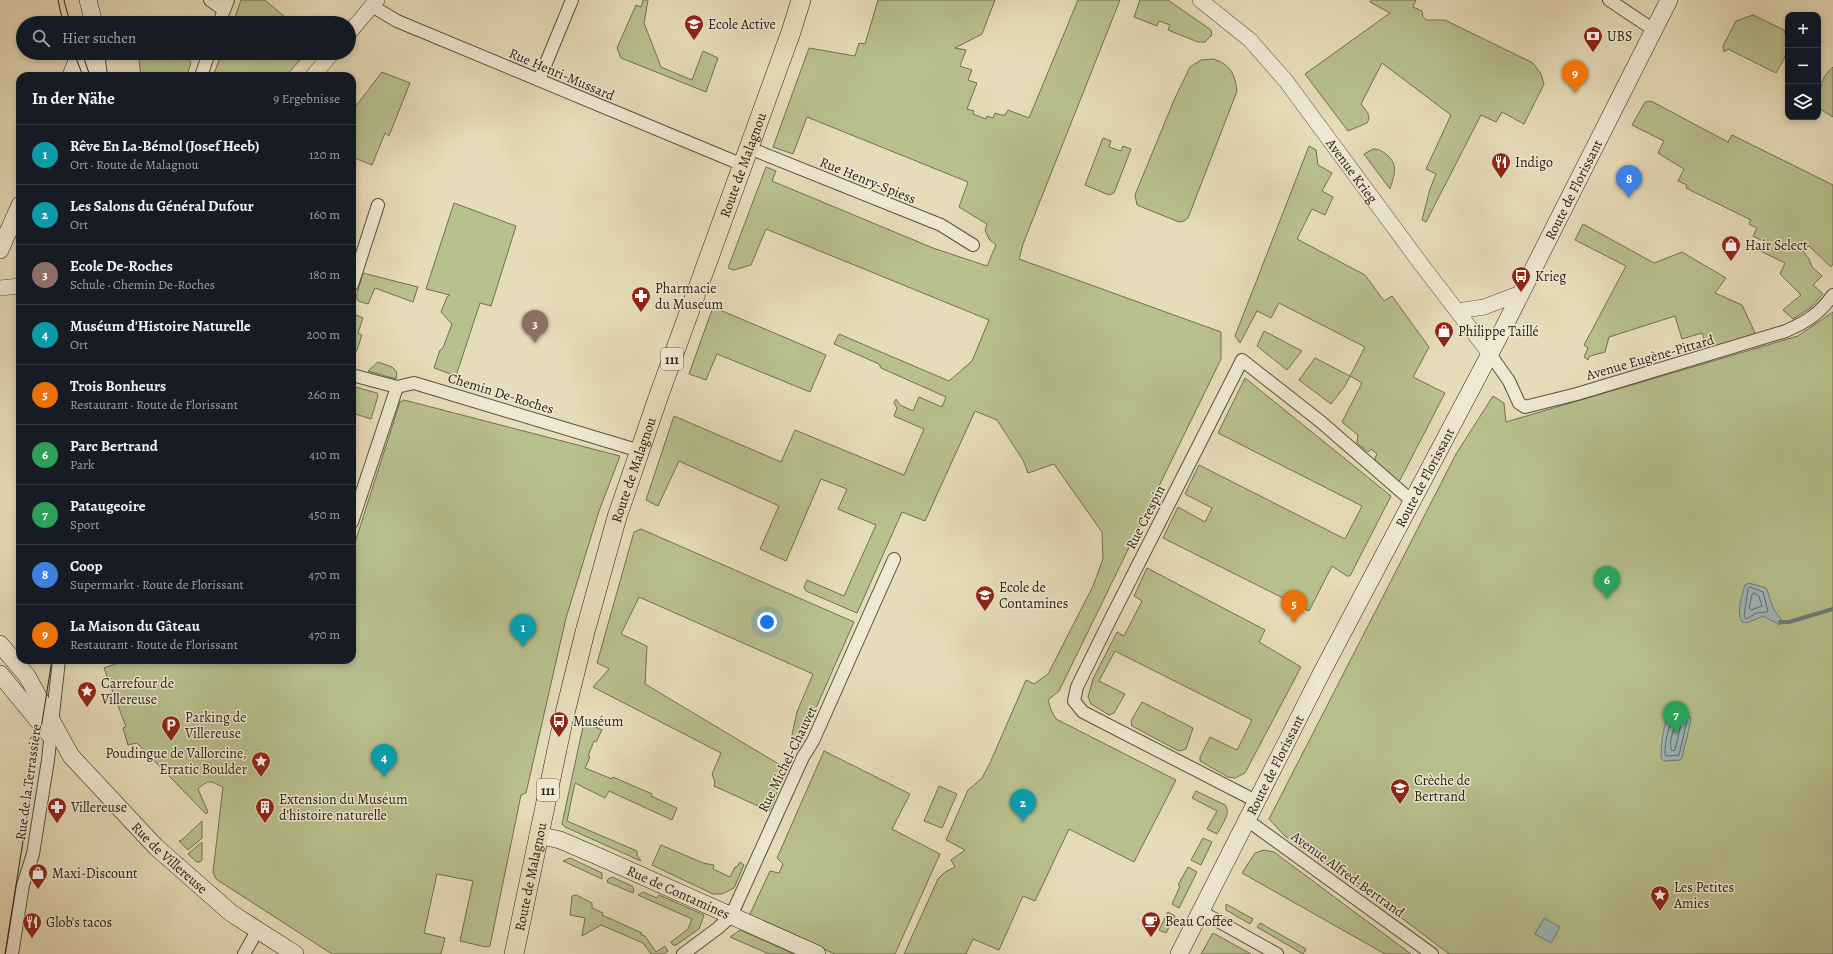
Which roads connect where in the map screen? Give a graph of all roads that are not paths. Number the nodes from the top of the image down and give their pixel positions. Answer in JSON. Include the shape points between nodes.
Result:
{"nodes":[{"id":1,"x":84,"y":0,"type":"edge"},
{"id":2,"x":88,"y":0,"type":"edge"},
{"id":3,"x":210,"y":0,"type":"edge"},
{"id":4,"x":572,"y":0,"type":"edge"},
{"id":5,"x":801,"y":0,"type":"edge"},
{"id":6,"x":1200,"y":0,"type":"edge"},
{"id":7,"x":1609,"y":0,"type":"edge"},
{"id":8,"x":1669,"y":0,"type":"edge"},
{"id":9,"x":375,"y":3,"type":"edge"},
{"id":10,"x":226,"y":5,"type":"edge"},
{"id":11,"x":84,"y":16,"type":"edge"},
{"id":12,"x":92,"y":16,"type":"edge"},
{"id":13,"x":222,"y":16,"type":"edge"},
{"id":14,"x":356,"y":25,"type":"edge"},
{"id":15,"x":1654,"y":30,"type":"junction"},
{"id":16,"x":77,"y":60,"type":"edge"},
{"id":17,"x":92,"y":60,"type":"edge"},
{"id":18,"x":99,"y":60,"type":"edge"},
{"id":19,"x":207,"y":60,"type":"edge"},
{"id":20,"x":326,"y":60,"type":"edge"},
{"id":21,"x":73,"y":72,"type":"edge"},
{"id":22,"x":89,"y":72,"type":"edge"},
{"id":23,"x":100,"y":72,"type":"edge"},
{"id":24,"x":202,"y":72,"type":"edge"},
{"id":25,"x":316,"y":72,"type":"edge"},
{"id":26,"x":539,"y":80,"type":"junction"},
{"id":27,"x":746,"y":157,"type":"junction"},
{"id":28,"x":378,"y":206,"type":"dead end"},
{"id":29,"x":16,"y":214,"type":"edge"},
{"id":30,"x":973,"y":245,"type":"dead end"},
{"id":31,"x":0,"y":250,"type":"edge"},
{"id":32,"x":356,"y":272,"type":"edge"},
{"id":33,"x":16,"y":286,"type":"edge"},
{"id":34,"x":0,"y":288,"type":"edge"},
{"id":35,"x":1521,"y":293,"type":"junction"},
{"id":36,"x":1833,"y":295,"type":"edge"},
{"id":37,"x":1458,"y":312,"type":"junction"},
{"id":38,"x":1490,"y":354,"type":"junction"},
{"id":39,"x":356,"y":376,"type":"edge"},
{"id":40,"x":397,"y":387,"type":"junction"},
{"id":41,"x":640,"y":451,"type":"junction"},
{"id":42,"x":1412,"y":501,"type":"junction"},
{"id":43,"x":356,"y":510,"type":"edge"},
{"id":44,"x":894,"y":559,"type":"dead end"},
{"id":45,"x":0,"y":644,"type":"edge"},
{"id":46,"x":16,"y":663,"type":"edge"},
{"id":47,"x":17,"y":664,"type":"edge"},
{"id":48,"x":59,"y":664,"type":"edge"},
{"id":49,"x":0,"y":674,"type":"edge"},
{"id":50,"x":51,"y":729,"type":"junction"},
{"id":51,"x":1256,"y":801,"type":"junction"},
{"id":52,"x":1247,"y":820,"type":"junction"},
{"id":53,"x":538,"y":835,"type":"junction"},
{"id":54,"x":1200,"y":911,"type":"junction"},
{"id":55,"x":731,"y":916,"type":"junction"},
{"id":56,"x":256,"y":931,"type":"junction"},
{"id":57,"x":12,"y":954,"type":"edge"},
{"id":58,"x":244,"y":954,"type":"edge"},
{"id":59,"x":294,"y":954,"type":"edge"},
{"id":60,"x":514,"y":954,"type":"edge"},
{"id":61,"x":683,"y":954,"type":"edge"},
{"id":62,"x":817,"y":954,"type":"edge"},
{"id":63,"x":1179,"y":954,"type":"edge"},
{"id":64,"x":1278,"y":954,"type":"edge"},
{"id":65,"x":1432,"y":954,"type":"edge"}],
"edges":[{"from":1,"to":11,"type":"main road"},
{"from":2,"to":12,"type":"main road"},
{"from":3,"to":10,"type":"street"},
{"from":4,"to":26,"type":"street"},
{"from":5,"to":27,"type":"main road","name":"Route de Malagnou","number":"111"},
{"from":6,"to":37,"type":"street","name":"Avenue Krieg","via":[[1250,40],[1282,76]]},
{"from":7,"to":15,"type":"street"},
{"from":8,"to":15,"type":"main road","name":"Route de Florissant"},
{"from":9,"to":14,"type":"street"},
{"from":9,"to":26,"type":"street","name":"Rue Henri-Mussard","via":[[397,21]]},
{"from":10,"to":13,"type":"street"},
{"from":15,"to":35,"type":"main road","name":"Route de Florissant"},
{"from":16,"to":21,"type":"main road"},
{"from":17,"to":22,"type":"main road"},
{"from":18,"to":23,"type":"street"},
{"from":19,"to":24,"type":"street"},
{"from":20,"to":25,"type":"street"},
{"from":26,"to":27,"type":"street","name":"Rue Henri-Mussard"},
{"from":27,"to":30,"type":"street","name":"Rue Henry-Spiess","via":[[941,225]]},
{"from":27,"to":41,"type":"main road","name":"Route de Malagnou","number":"111"},
{"from":28,"to":32,"type":"street"},
{"from":29,"to":31,"type":"main road"},
{"from":33,"to":34,"type":"street"},
{"from":35,"to":37,"type":"street","via":[[1484,307]]},
{"from":35,"to":38,"type":"main road","name":"Route de Florissant"},
{"from":36,"to":38,"type":"street","name":"Avenue Eugène-Pittard","via":[[1822,310],[1786,331],[1525,408],[1519,403],[1509,381]]},
{"from":37,"to":38,"type":"street","name":"Avenue Krieg"},
{"from":38,"to":42,"type":"main road","name":"Route de Florissant"},
{"from":39,"to":40,"type":"street","name":"Chemin De-Roches"},
{"from":40,"to":41,"type":"street","name":"Chemin De-Roches","via":[[414,383]]},
{"from":40,"to":43,"type":"street"},
{"from":41,"to":53,"type":"main road","name":"Route de Malagnou","number":"111","via":[[617,517],[585,632]]},
{"from":42,"to":51,"type":"main road","name":"Route de Florissant"},
{"from":42,"to":51,"type":"street","name":"Rue Crespin","via":[[1321,422],[1242,360],[1113,613],[1077,688],[1074,701],[1083,712]]},
{"from":44,"to":55,"type":"street","name":"Rue Michel-Chauvet","via":[[814,742],[803,757]]},
{"from":45,"to":46,"type":"main road"},
{"from":47,"to":50,"type":"main road","via":[[27,676]]},
{"from":48,"to":50,"type":"street","name":"Rue de la Terrassière"},
{"from":49,"to":50,"type":"main road"},
{"from":50,"to":56,"type":"main road","name":"Rue de Villereuse","via":[[71,756],[156,847],[231,913]]},
{"from":50,"to":57,"type":"street","name":"Rue de la Terrassière","via":[[33,854],[23,885]]},
{"from":51,"to":52,"type":"main road","name":"Route de Florissant"},
{"from":52,"to":54,"type":"main road","name":"Route de Florissant"},
{"from":52,"to":65,"type":"street","name":"Avenue Alfred-Bertrand"},
{"from":53,"to":55,"type":"main road","name":"Rue de Contamines","via":[[560,840]]},
{"from":53,"to":60,"type":"main road","name":"Route de Malagnou","number":"111"},
{"from":54,"to":63,"type":"main road","name":"Route de Florissant"},
{"from":54,"to":64,"type":"street"},
{"from":55,"to":61,"type":"street","name":"Rue Michel-Chauvet"},
{"from":55,"to":62,"type":"main road","name":"Rue de Contamines"},
{"from":56,"to":58,"type":"street"},
{"from":56,"to":59,"type":"main road","name":"Rue de Villereuse"}]}
